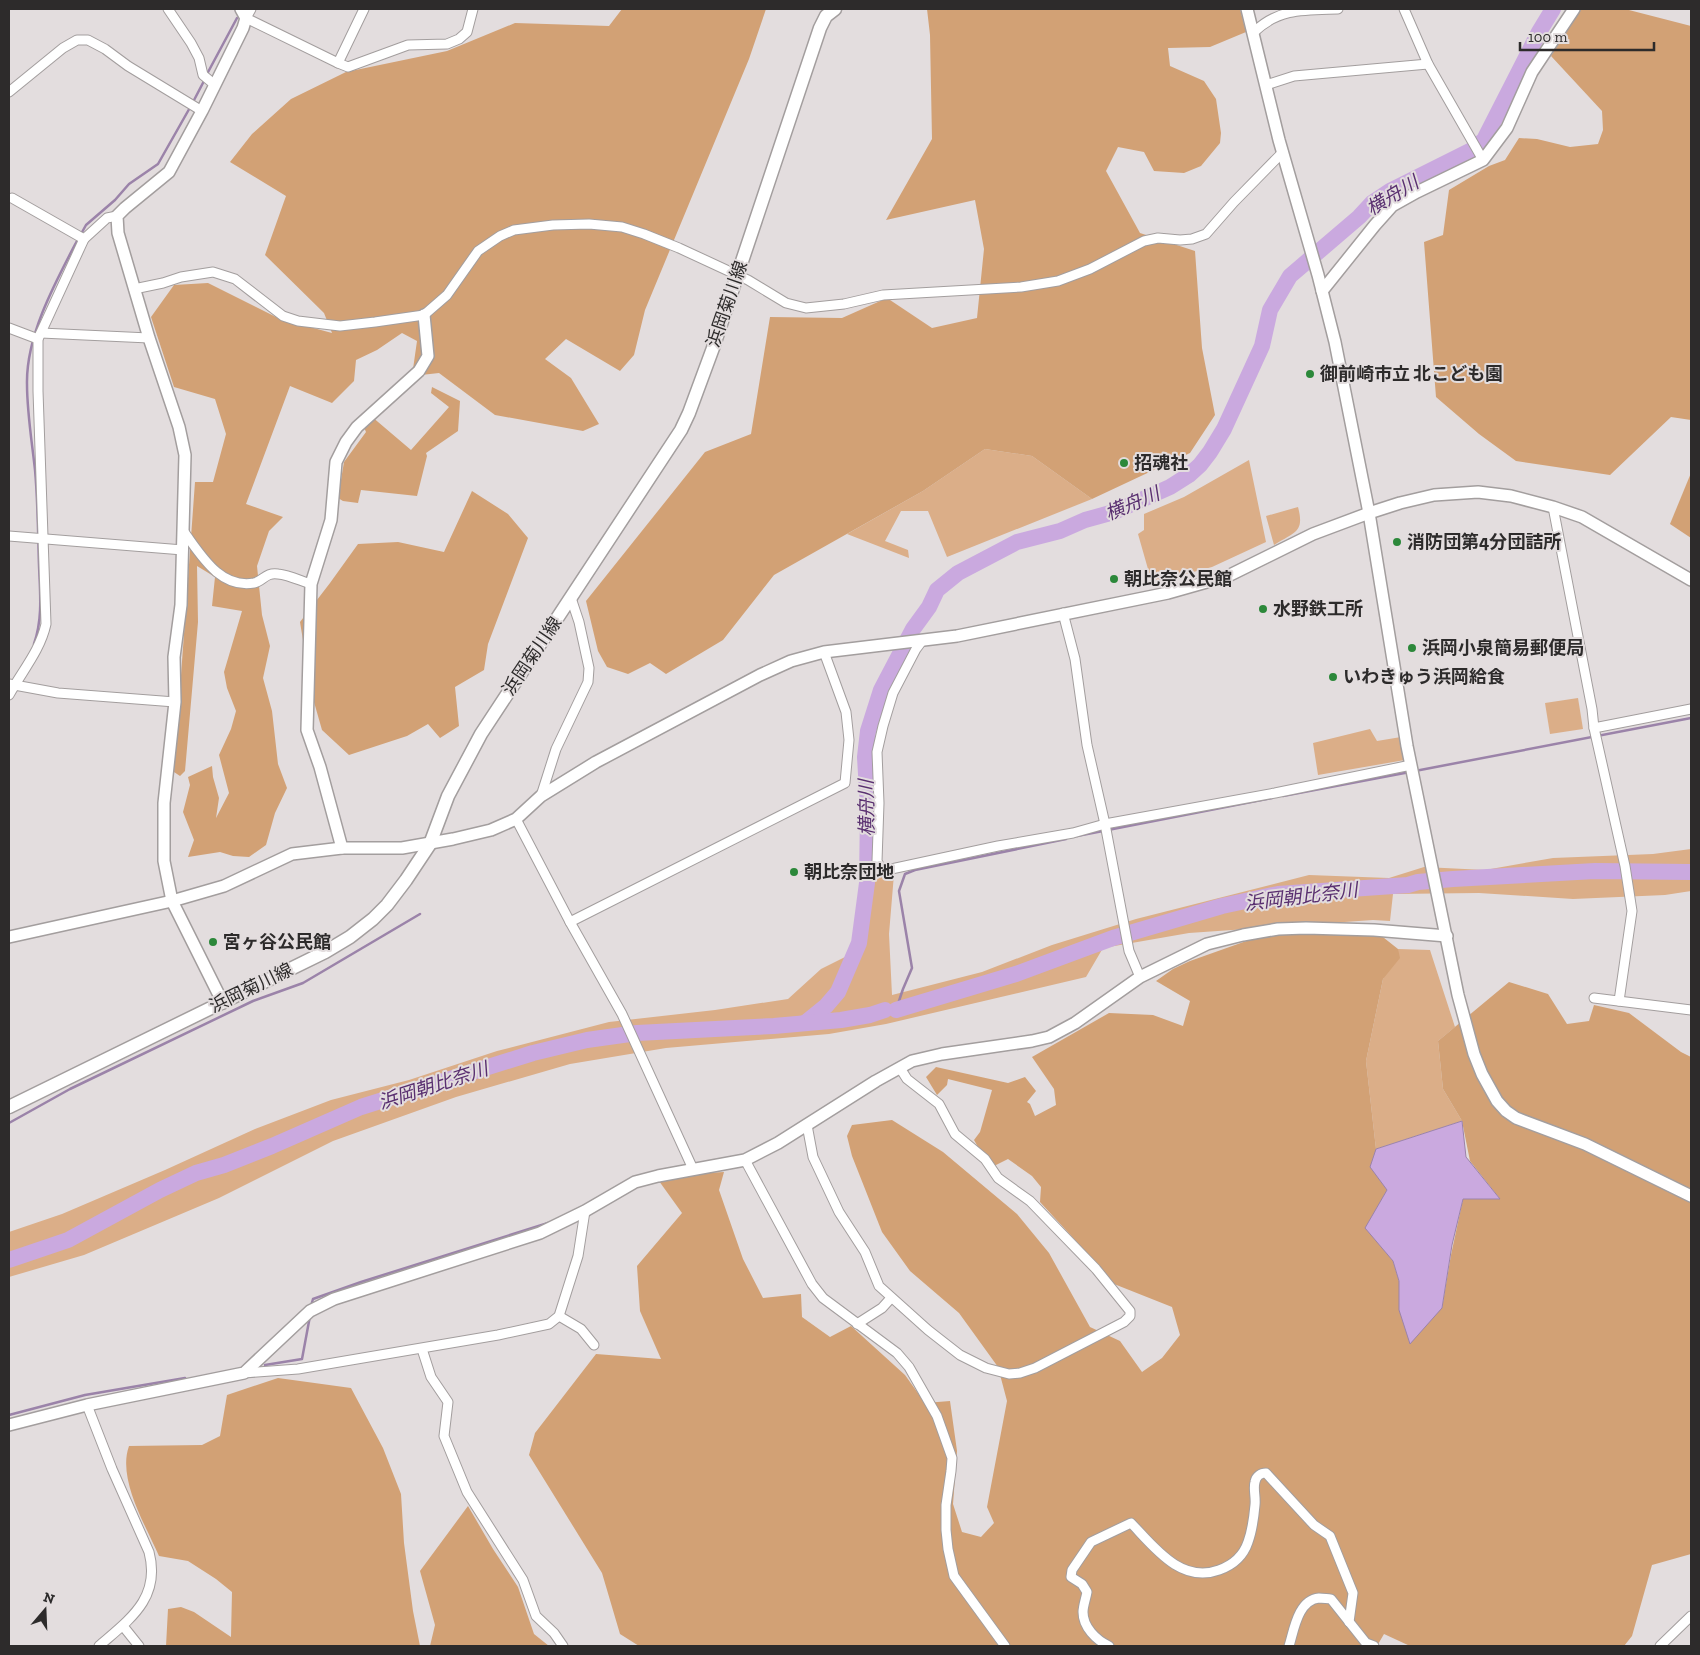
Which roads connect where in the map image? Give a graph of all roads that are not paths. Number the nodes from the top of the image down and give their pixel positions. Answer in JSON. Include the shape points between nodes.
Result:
{"nodes":[{"id":1,"x":168,"y":9,"type":"edge"},
{"id":2,"x":364,"y":9,"type":"edge"},
{"id":3,"x":473,"y":9,"type":"edge"},
{"id":4,"x":835,"y":9,"type":"edge"},
{"id":5,"x":1247,"y":9,"type":"edge"},
{"id":6,"x":1338,"y":9,"type":"edge"},
{"id":7,"x":1404,"y":9,"type":"edge"},
{"id":8,"x":1574,"y":9,"type":"edge"},
{"id":9,"x":246,"y":12,"type":"edge"},
{"id":10,"x":1254,"y":32,"type":"junction"},
{"id":11,"x":338,"y":63,"type":"junction"},
{"id":12,"x":1428,"y":64,"type":"junction"},
{"id":13,"x":209,"y":80,"type":"junction"},
{"id":14,"x":1266,"y":85,"type":"junction"},
{"id":15,"x":9,"y":92,"type":"edge"},
{"id":16,"x":200,"y":110,"type":"junction"},
{"id":17,"x":1283,"y":152,"type":"junction"},
{"id":18,"x":1483,"y":160,"type":"junction"},
{"id":19,"x":10,"y":198,"type":"edge"},
{"id":20,"x":117,"y":216,"type":"junction"},
{"id":21,"x":80,"y":237,"type":"junction"},
{"id":22,"x":736,"y":276,"type":"junction"},
{"id":23,"x":134,"y":290,"type":"junction"},
{"id":24,"x":1322,"y":291,"type":"junction"},
{"id":25,"x":424,"y":315,"type":"junction"},
{"id":26,"x":9,"y":328,"type":"edge"},
{"id":27,"x":37,"y":337,"type":"junction"},
{"id":28,"x":149,"y":338,"type":"junction"},
{"id":29,"x":1553,"y":507,"type":"junction"},
{"id":30,"x":1369,"y":513,"type":"junction"},
{"id":31,"x":184,"y":532,"type":"junction"},
{"id":32,"x":9,"y":536,"type":"edge"},
{"id":33,"x":43,"y":539,"type":"junction"},
{"id":34,"x":183,"y":550,"type":"junction"},
{"id":35,"x":1691,"y":580,"type":"edge"},
{"id":36,"x":311,"y":584,"type":"junction"},
{"id":37,"x":571,"y":598,"type":"junction"},
{"id":38,"x":1063,"y":613,"type":"junction"},
{"id":39,"x":922,"y":641,"type":"junction"},
{"id":40,"x":824,"y":652,"type":"junction"},
{"id":41,"x":11,"y":684,"type":"edge"},
{"id":42,"x":9,"y":695,"type":"edge"},
{"id":43,"x":175,"y":702,"type":"junction"},
{"id":44,"x":1691,"y":709,"type":"edge"},
{"id":45,"x":1594,"y":728,"type":"junction"},
{"id":46,"x":1412,"y":770,"type":"junction"},
{"id":47,"x":540,"y":796,"type":"junction"},
{"id":48,"x":516,"y":819,"type":"junction"},
{"id":49,"x":1105,"y":828,"type":"junction"},
{"id":50,"x":430,"y":844,"type":"junction"},
{"id":51,"x":342,"y":848,"type":"junction"},
{"id":52,"x":172,"y":901,"type":"junction"},
{"id":53,"x":570,"y":922,"type":"junction"},
{"id":54,"x":1447,"y":936,"type":"junction"},
{"id":55,"x":9,"y":937,"type":"edge"},
{"id":56,"x":1140,"y":977,"type":"junction"},
{"id":57,"x":1594,"y":998,"type":"dead end"},
{"id":58,"x":1619,"y":1002,"type":"junction"},
{"id":59,"x":222,"y":1003,"type":"junction"},
{"id":60,"x":1691,"y":1010,"type":"edge"},
{"id":61,"x":900,"y":1068,"type":"junction"},
{"id":62,"x":9,"y":1107,"type":"edge"},
{"id":63,"x":807,"y":1125,"type":"junction"},
{"id":64,"x":745,"y":1160,"type":"junction"},
{"id":65,"x":693,"y":1169,"type":"junction"},
{"id":66,"x":1691,"y":1196,"type":"edge"},
{"id":67,"x":585,"y":1211,"type":"junction"},
{"id":68,"x":891,"y":1298,"type":"junction"},
{"id":69,"x":559,"y":1316,"type":"junction"},
{"id":70,"x":856,"y":1324,"type":"junction"},
{"id":71,"x":594,"y":1345,"type":"dead end"},
{"id":72,"x":422,"y":1349,"type":"junction"},
{"id":73,"x":244,"y":1373,"type":"junction"},
{"id":74,"x":87,"y":1404,"type":"junction"},
{"id":75,"x":9,"y":1425,"type":"edge"},
{"id":76,"x":1691,"y":1616,"type":"edge"},
{"id":77,"x":1349,"y":1622,"type":"junction"},
{"id":78,"x":123,"y":1626,"type":"junction"},
{"id":79,"x":100,"y":1646,"type":"edge"},
{"id":80,"x":139,"y":1646,"type":"edge"},
{"id":81,"x":564,"y":1646,"type":"edge"},
{"id":82,"x":1005,"y":1646,"type":"edge"},
{"id":83,"x":1109,"y":1646,"type":"edge"},
{"id":84,"x":1289,"y":1646,"type":"edge"},
{"id":85,"x":1374,"y":1646,"type":"edge"},
{"id":86,"x":1660,"y":1646,"type":"edge"}],
"edges":[{"from":1,"to":13,"type":"street","via":[[191,43]]},
{"from":2,"to":11,"type":"street"},
{"from":3,"to":11,"type":"street","via":[[467,32],[447,44],[408,45],[348,67]]},
{"from":4,"to":22,"type":"main road","name":"浜岡菊川線","via":[[826,16],[820,28]]},
{"from":5,"to":10,"type":"street"},
{"from":6,"to":10,"type":"street","via":[[1282,13]]},
{"from":7,"to":12,"type":"street"},
{"from":8,"to":18,"type":"street","via":[[1532,72],[1507,128]]},
{"from":9,"to":11,"type":"street"},
{"from":9,"to":13,"type":"street"},
{"from":10,"to":14,"type":"street"},
{"from":12,"to":14,"type":"street","via":[[1294,76]]},
{"from":12,"to":18,"type":"street"},
{"from":13,"to":16,"type":"street"},
{"from":14,"to":17,"type":"street"},
{"from":15,"to":16,"type":"street","via":[[63,48],[77,40],[88,40]]},
{"from":16,"to":20,"type":"street","via":[[169,172]]},
{"from":17,"to":22,"type":"street","via":[[1206,234],[1192,239],[1144,241],[1090,269],[1058,281],[1021,287],[883,295],[806,308],[786,303]]},
{"from":17,"to":24,"type":"street"},
{"from":18,"to":24,"type":"street","via":[[1392,206]]},
{"from":19,"to":21,"type":"street"},
{"from":20,"to":21,"type":"street","via":[[107,218]]},
{"from":20,"to":23,"type":"street","via":[[118,233]]},
{"from":21,"to":27,"type":"street"},
{"from":22,"to":25,"type":"street","via":[[679,248],[622,227],[553,225],[514,230],[478,251],[447,295]]},
{"from":22,"to":37,"type":"main road","name":"浜岡菊川線","via":[[695,398],[680,430]]},
{"from":23,"to":25,"type":"street","via":[[213,272],[235,279],[283,316],[298,321],[340,326]]},
{"from":23,"to":28,"type":"street"},
{"from":24,"to":30,"type":"street"},
{"from":25,"to":36,"type":"street","via":[[428,356],[419,371],[357,427],[336,462],[331,520]]},
{"from":26,"to":27,"type":"street"},
{"from":27,"to":28,"type":"street"},
{"from":27,"to":33,"type":"street"},
{"from":28,"to":31,"type":"street","via":[[185,455]]},
{"from":29,"to":30,"type":"street","via":[[1511,496],[1478,492],[1434,495]]},
{"from":29,"to":35,"type":"street","via":[[1582,517]]},
{"from":29,"to":45,"type":"street"},
{"from":30,"to":38,"type":"street","via":[[1313,534],[1228,576],[1168,593]]},
{"from":30,"to":46,"type":"street"},
{"from":31,"to":34,"type":"street"},
{"from":31,"to":36,"type":"street","via":[[218,575],[224,578],[237,583],[255,583],[267,574],[278,574]]},
{"from":32,"to":33,"type":"street"},
{"from":33,"to":34,"type":"street"},
{"from":33,"to":41,"type":"street","via":[[46,624],[36,652]]},
{"from":34,"to":43,"type":"street","via":[[181,605],[174,657]]},
{"from":36,"to":51,"type":"street","via":[[307,730]]},
{"from":37,"to":47,"type":"street","via":[[589,668],[588,682],[556,749]]},
{"from":37,"to":50,"type":"main road","name":"浜岡菊川線","via":[[481,734],[448,796]]},
{"from":38,"to":39,"type":"street"},
{"from":38,"to":49,"type":"street","via":[[1075,658],[1087,745]]},
{"from":39,"to":40,"type":"street"},
{"from":39,"to":49,"type":"street","via":[[893,693],[878,752],[877,861],[882,871]]},
{"from":40,"to":47,"type":"street","via":[[791,661],[760,675],[596,762]]},
{"from":40,"to":53,"type":"street","via":[[846,712],[849,740],[845,783]]},
{"from":41,"to":42,"type":"street"},
{"from":41,"to":43,"type":"street","via":[[58,693]]},
{"from":43,"to":52,"type":"street","via":[[162,837]]},
{"from":44,"to":45,"type":"street"},
{"from":45,"to":58,"type":"street","via":[[1632,911]]},
{"from":46,"to":49,"type":"street","via":[[1274,793]]},
{"from":46,"to":54,"type":"street"},
{"from":47,"to":48,"type":"street"},
{"from":48,"to":50,"type":"street","via":[[490,830]]},
{"from":48,"to":53,"type":"street"},
{"from":49,"to":56,"type":"street","via":[[1129,951]]},
{"from":50,"to":51,"type":"street","via":[[402,848]]},
{"from":50,"to":59,"type":"main road","name":"浜岡菊川線","via":[[387,905],[350,937]]},
{"from":51,"to":52,"type":"street","via":[[292,854],[224,886]]},
{"from":52,"to":55,"type":"street"},
{"from":52,"to":59,"type":"street"},
{"from":53,"to":65,"type":"street","via":[[622,1014]]},
{"from":54,"to":56,"type":"street","via":[[1374,930],[1278,929],[1207,944]]},
{"from":54,"to":66,"type":"street","via":[[1474,1054],[1497,1101],[1516,1118],[1585,1144]]},
{"from":56,"to":61,"type":"street","via":[[1075,1023],[1049,1037],[942,1054],[912,1061]]},
{"from":57,"to":58,"type":"street"},
{"from":58,"to":60,"type":"street"},
{"from":59,"to":62,"type":"main road","name":"浜岡菊川線"},
{"from":61,"to":63,"type":"street"},
{"from":61,"to":68,"type":"street","via":[[907,1079],[939,1104],[955,1134],[985,1159],[998,1178],[1030,1201],[1096,1269],[1130,1316],[1044,1364],[1020,1374],[1009,1374],[986,1368],[960,1355]]},
{"from":63,"to":64,"type":"street"},
{"from":63,"to":68,"type":"street","via":[[814,1157],[840,1212],[865,1252],[879,1286]]},
{"from":64,"to":65,"type":"street"},
{"from":64,"to":70,"type":"street","via":[[812,1284],[823,1298]]},
{"from":65,"to":67,"type":"street","via":[[635,1182]]},
{"from":67,"to":69,"type":"street","via":[[578,1256]]},
{"from":67,"to":73,"type":"street","via":[[540,1233],[319,1306],[304,1316]]},
{"from":68,"to":70,"type":"street","via":[[882,1308]]},
{"from":69,"to":71,"type":"street","via":[[581,1329]]},
{"from":69,"to":72,"type":"street","via":[[549,1324],[520,1331]]},
{"from":70,"to":82,"type":"street","via":[[897,1353],[909,1367],[937,1416],[952,1458],[946,1530],[954,1576]]},
{"from":72,"to":73,"type":"street","via":[[298,1369]]},
{"from":72,"to":81,"type":"street","via":[[431,1377],[448,1402],[444,1436],[467,1492],[523,1580],[536,1616]]},
{"from":73,"to":74,"type":"street"},
{"from":74,"to":75,"type":"street"},
{"from":74,"to":78,"type":"street","via":[[152,1564],[148,1594]]},
{"from":76,"to":86,"type":"street"},
{"from":77,"to":83,"type":"street","via":[[1353,1593],[1330,1536],[1314,1525],[1266,1472],[1255,1481],[1256,1504],[1248,1541],[1231,1566],[1204,1573],[1177,1567],[1158,1553],[1131,1523],[1091,1542],[1072,1570],[1071,1578],[1082,1584],[1087,1592],[1083,1613],[1090,1631],[1098,1641]]},
{"from":77,"to":84,"type":"street","via":[[1331,1599],[1318,1598],[1306,1604],[1300,1612]]},
{"from":77,"to":85,"type":"street","via":[[1366,1643]]},
{"from":78,"to":79,"type":"street"},
{"from":78,"to":80,"type":"street"}]}
